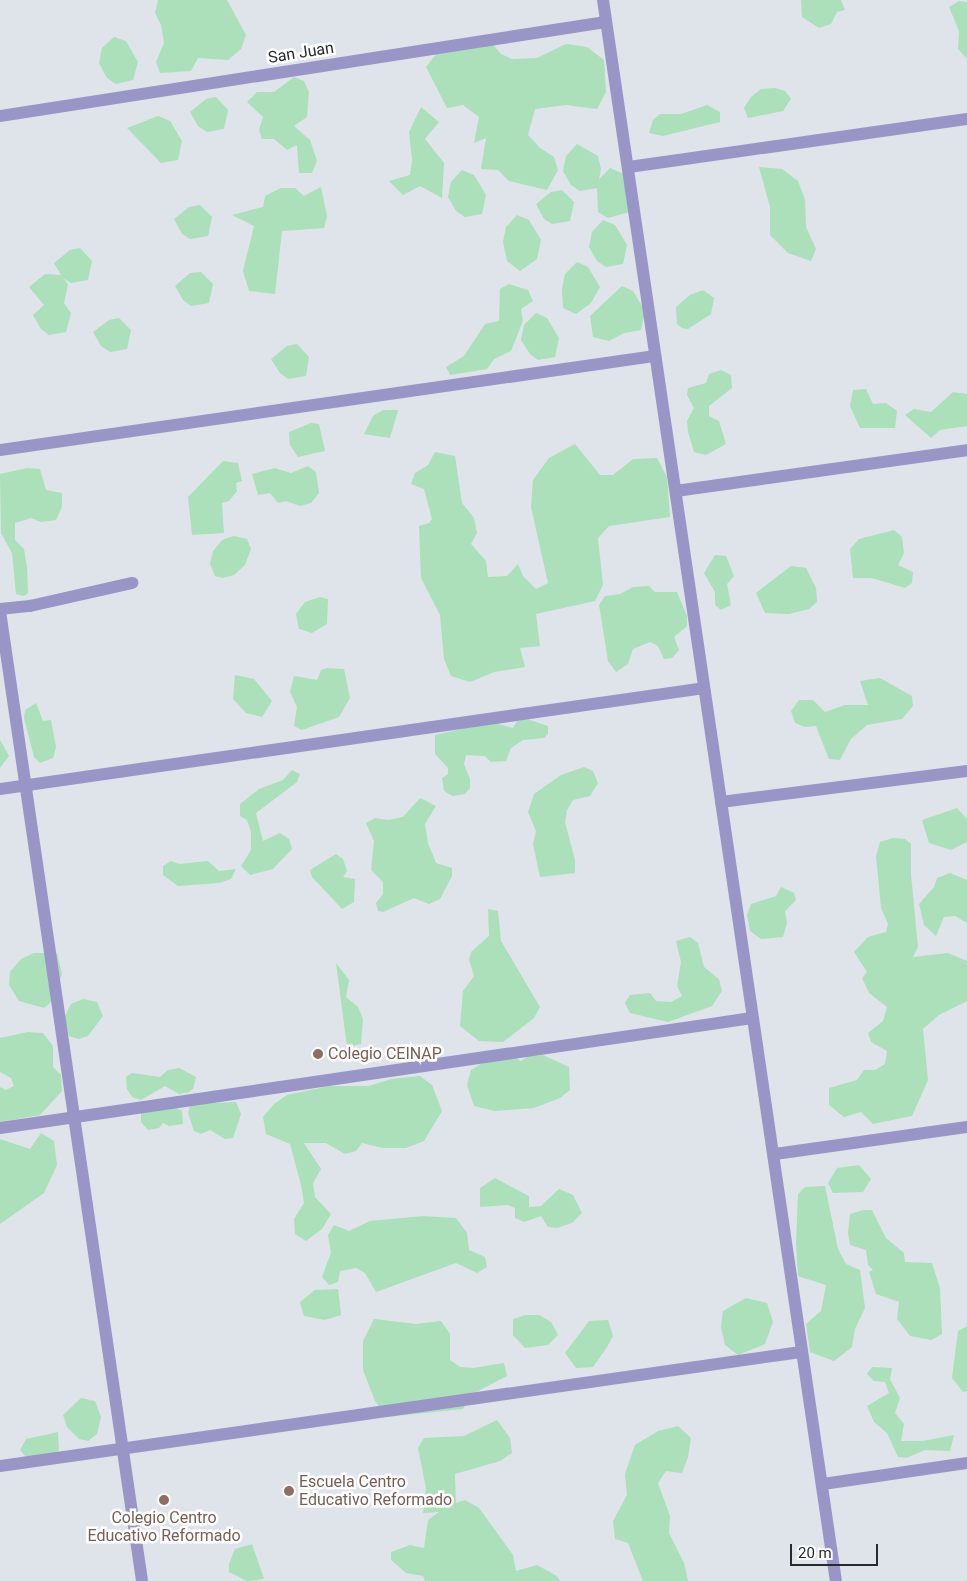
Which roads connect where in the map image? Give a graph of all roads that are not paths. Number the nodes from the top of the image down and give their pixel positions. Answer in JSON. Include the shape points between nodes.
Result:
{"nodes":[{"id":1,"x":603,"y":0,"type":"edge"},
{"id":2,"x":606,"y":22,"type":"junction"},
{"id":3,"x":0,"y":116,"type":"edge"},
{"id":4,"x":967,"y":119,"type":"edge"},
{"id":5,"x":629,"y":167,"type":"junction"},
{"id":6,"x":655,"y":356,"type":"junction"},
{"id":7,"x":0,"y":450,"type":"edge"},
{"id":8,"x":967,"y":450,"type":"edge"},
{"id":9,"x":676,"y":491,"type":"junction"},
{"id":10,"x":132,"y":583,"type":"dead end"},
{"id":11,"x":0,"y":610,"type":"edge"},
{"id":12,"x":704,"y":688,"type":"junction"},
{"id":13,"x":967,"y":771,"type":"edge"},
{"id":14,"x":26,"y":785,"type":"junction"},
{"id":15,"x":0,"y":788,"type":"edge"},
{"id":16,"x":721,"y":802,"type":"junction"},
{"id":17,"x":752,"y":1018,"type":"junction"},
{"id":18,"x":74,"y":1117,"type":"junction"},
{"id":19,"x":967,"y":1127,"type":"edge"},
{"id":20,"x":0,"y":1128,"type":"edge"},
{"id":21,"x":775,"y":1154,"type":"junction"},
{"id":22,"x":801,"y":1352,"type":"junction"},
{"id":23,"x":123,"y":1449,"type":"junction"},
{"id":24,"x":967,"y":1463,"type":"edge"},
{"id":25,"x":0,"y":1466,"type":"edge"},
{"id":26,"x":824,"y":1484,"type":"junction"},
{"id":27,"x":142,"y":1581,"type":"edge"},
{"id":28,"x":836,"y":1581,"type":"edge"}],
"edges":[{"from":1,"to":2,"type":"street"},
{"from":2,"to":3,"type":"street","name":"San Juan"},
{"from":2,"to":5,"type":"street"},
{"from":4,"to":5,"type":"street"},
{"from":5,"to":6,"type":"street"},
{"from":6,"to":7,"type":"street"},
{"from":6,"to":9,"type":"street"},
{"from":8,"to":9,"type":"street"},
{"from":9,"to":12,"type":"street"},
{"from":10,"to":11,"type":"street"},
{"from":11,"to":14,"type":"street"},
{"from":12,"to":14,"type":"street"},
{"from":12,"to":16,"type":"street"},
{"from":13,"to":16,"type":"street"},
{"from":14,"to":15,"type":"street"},
{"from":14,"to":18,"type":"street"},
{"from":16,"to":17,"type":"street"},
{"from":17,"to":18,"type":"street"},
{"from":17,"to":21,"type":"street"},
{"from":18,"to":20,"type":"street"},
{"from":18,"to":23,"type":"street"},
{"from":19,"to":21,"type":"street"},
{"from":21,"to":22,"type":"street"},
{"from":22,"to":23,"type":"street"},
{"from":22,"to":26,"type":"street"},
{"from":23,"to":25,"type":"street"},
{"from":23,"to":27,"type":"street"},
{"from":24,"to":26,"type":"street"},
{"from":26,"to":28,"type":"street"}]}
